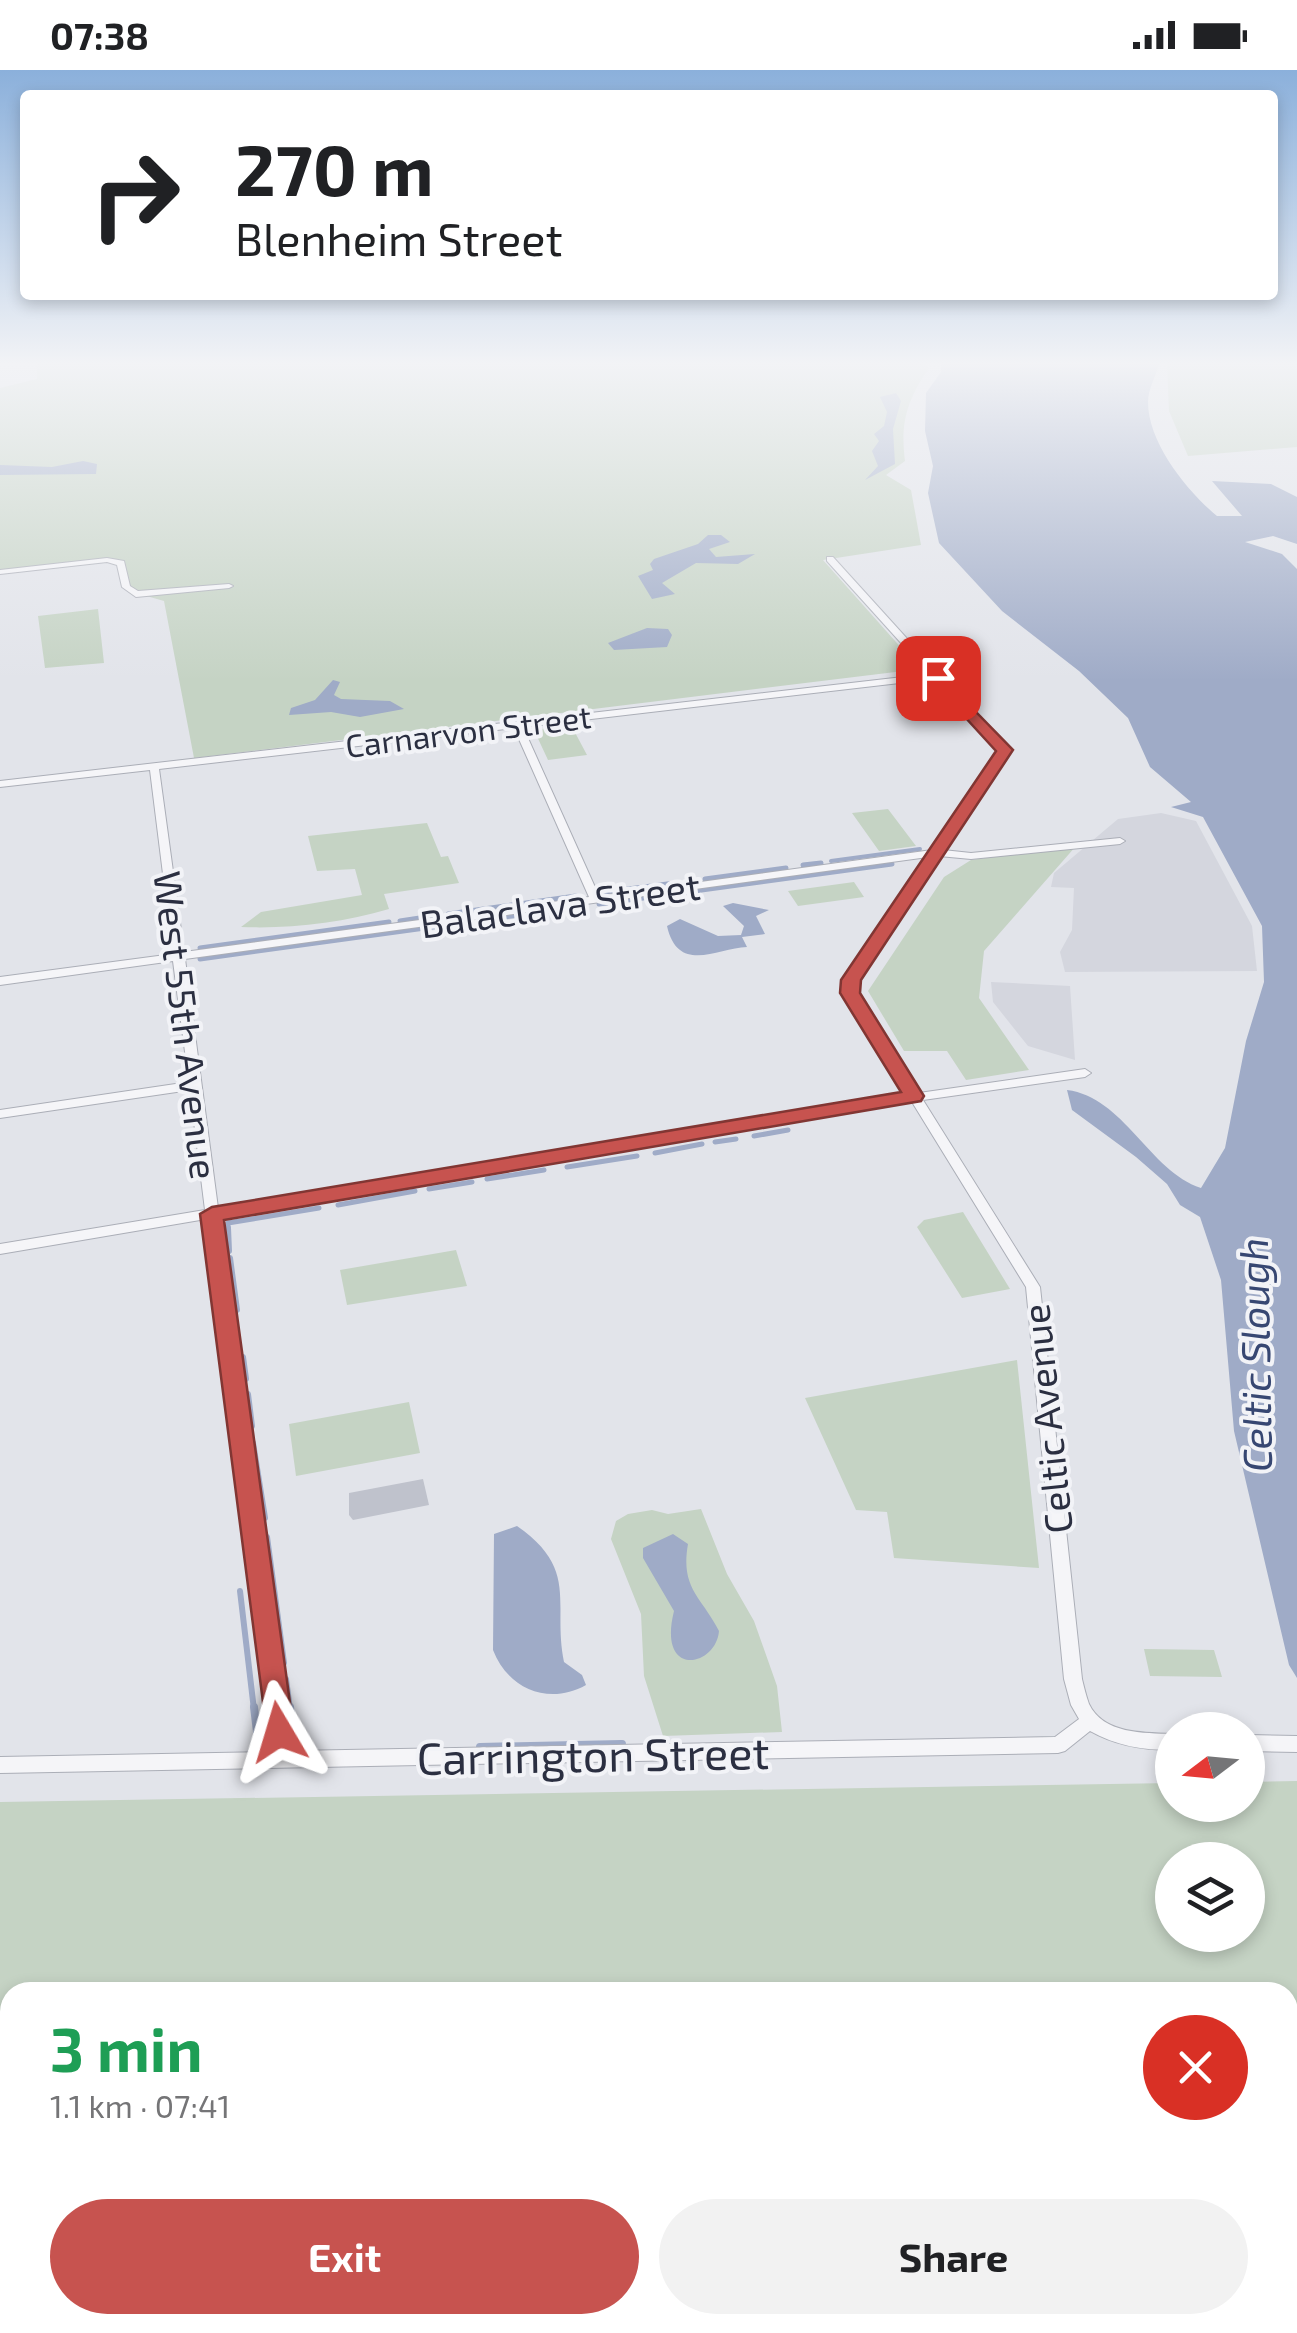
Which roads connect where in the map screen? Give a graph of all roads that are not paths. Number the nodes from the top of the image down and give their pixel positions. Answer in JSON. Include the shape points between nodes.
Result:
{"nodes":[{"id":1,"x":830,"y":560,"type":"dead end"},
{"id":2,"x":0,"y":572,"type":"edge"},
{"id":3,"x":229,"y":586,"type":"dead end"},
{"id":4,"x":936,"y":676,"type":"junction"},
{"id":5,"x":517,"y":724,"type":"junction"},
{"id":6,"x":154,"y":766,"type":"junction"},
{"id":7,"x":0,"y":784,"type":"edge"},
{"id":8,"x":1120,"y":840,"type":"dead end"},
{"id":9,"x":936,"y":853,"type":"junction"},
{"id":10,"x":596,"y":898,"type":"junction"},
{"id":11,"x":178,"y":957,"type":"junction"},
{"id":12,"x":0,"y":981,"type":"edge"},
{"id":13,"x":1085,"y":1073,"type":"dead end"},
{"id":14,"x":195,"y":1085,"type":"junction"},
{"id":15,"x":914,"y":1096,"type":"junction"},
{"id":16,"x":0,"y":1114,"type":"edge"},
{"id":17,"x":212,"y":1214,"type":"junction"},
{"id":18,"x":0,"y":1250,"type":"edge"},
{"id":19,"x":1090,"y":1721,"type":"junction"},
{"id":20,"x":1155,"y":1740,"type":"edge"},
{"id":21,"x":1265,"y":1743,"type":"edge"},
{"id":22,"x":1297,"y":1744,"type":"edge"},
{"id":23,"x":283,"y":1760,"type":"junction"},
{"id":24,"x":0,"y":1765,"type":"edge"}],
"edges":[{"from":1,"to":4,"type":"street","name":"Celtic Avenue"},
{"from":2,"to":3,"type":"street","via":[[107,560],[122,563],[126,587],[136,594]]},
{"from":4,"to":5,"type":"street","name":"Carnarvon Street"},
{"from":4,"to":9,"type":"street","name":"Celtic Avenue","via":[[1004,750]]},
{"from":5,"to":6,"type":"street","name":"Carnarvon Street"},
{"from":5,"to":10,"type":"street"},
{"from":6,"to":7,"type":"street","name":"Carnarvon Street"},
{"from":6,"to":11,"type":"street","name":"West 55th Avenue"},
{"from":8,"to":9,"type":"street","name":"Balaclava Street","via":[[971,856]]},
{"from":9,"to":10,"type":"street","name":"Balaclava Street"},
{"from":9,"to":15,"type":"street","name":"Celtic Avenue","via":[[851,980],[850,993]]},
{"from":10,"to":11,"type":"street","name":"Balaclava Street"},
{"from":11,"to":12,"type":"street","name":"Balaclava Street"},
{"from":11,"to":14,"type":"street","name":"West 55th Avenue"},
{"from":13,"to":15,"type":"street"},
{"from":14,"to":16,"type":"street"},
{"from":14,"to":17,"type":"street","name":"West 55th Avenue"},
{"from":15,"to":17,"type":"street"},
{"from":15,"to":19,"type":"street","name":"Celtic Avenue","via":[[1032,1287],[1074,1679]]},
{"from":17,"to":18,"type":"street"},
{"from":17,"to":23,"type":"street","name":"West 55th Avenue"},
{"from":19,"to":20,"type":"street","via":[[1111,1736]]},
{"from":19,"to":23,"type":"street","name":"Carrington Street","via":[[1058,1745]]},
{"from":21,"to":22,"type":"street"},
{"from":23,"to":24,"type":"street","name":"Carrington Street"}]}
